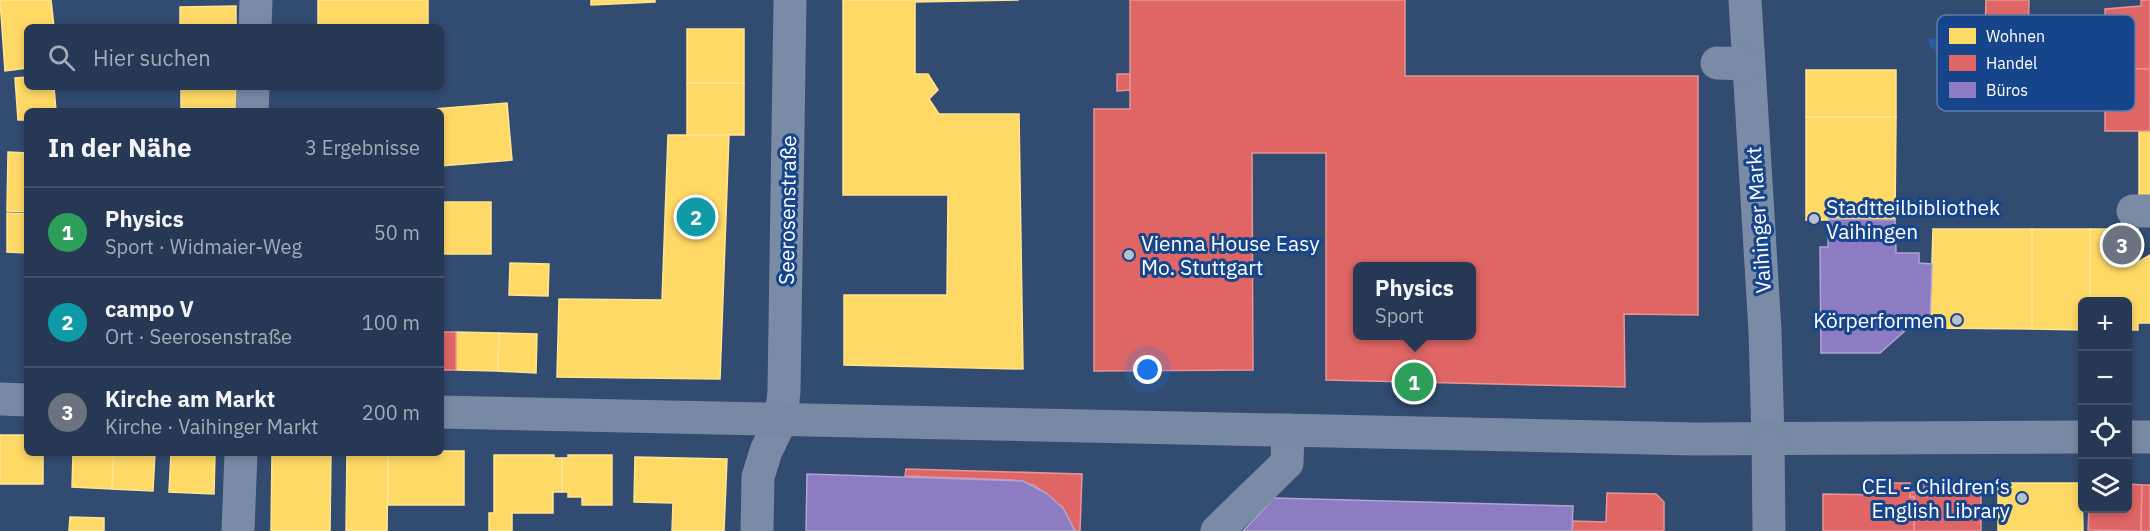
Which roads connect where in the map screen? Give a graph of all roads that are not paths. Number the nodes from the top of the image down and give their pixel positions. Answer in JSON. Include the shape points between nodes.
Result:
{"nodes":[{"id":1,"x":256,"y":0,"type":"edge"},
{"id":2,"x":790,"y":0,"type":"edge"},
{"id":3,"x":1745,"y":0,"type":"edge"},
{"id":4,"x":255,"y":24,"type":"edge"},
{"id":5,"x":253,"y":90,"type":"edge"},
{"id":6,"x":252,"y":108,"type":"edge"},
{"id":7,"x":0,"y":399,"type":"edge"},
{"id":8,"x":24,"y":400,"type":"edge"},
{"id":9,"x":444,"y":412,"type":"edge"},
{"id":10,"x":780,"y":420,"type":"junction"},
{"id":11,"x":1288,"y":430,"type":"junction"},
{"id":12,"x":2078,"y":437,"type":"edge"},
{"id":13,"x":2132,"y":437,"type":"edge"},
{"id":14,"x":2150,"y":437,"type":"edge"},
{"id":15,"x":1768,"y":440,"type":"junction"},
{"id":16,"x":241,"y":456,"type":"edge"},
{"id":17,"x":238,"y":531,"type":"edge"},
{"id":18,"x":757,"y":531,"type":"edge"},
{"id":19,"x":1217,"y":531,"type":"edge"},
{"id":20,"x":1769,"y":531,"type":"edge"}],
"edges":[{"from":1,"to":4,"type":"street"},
{"from":2,"to":10,"type":"street","name":"Seerosenstraße","via":[[786,332]]},
{"from":3,"to":15,"type":"street","name":"Vaihinger Markt","via":[[1733,64],[1765,331]]},
{"from":5,"to":6,"type":"street"},
{"from":7,"to":8,"type":"main road"},
{"from":9,"to":10,"type":"main road"},
{"from":10,"to":11,"type":"main road"},
{"from":10,"to":18,"type":"street","name":"Seerosenstraße","via":[[758,477]]},
{"from":11,"to":15,"type":"main road"},
{"from":11,"to":19,"type":"street","via":[[1287,463]]},
{"from":12,"to":15,"type":"main road"},
{"from":13,"to":14,"type":"main road"},
{"from":15,"to":20,"type":"main road"},
{"from":16,"to":17,"type":"street"}]}
